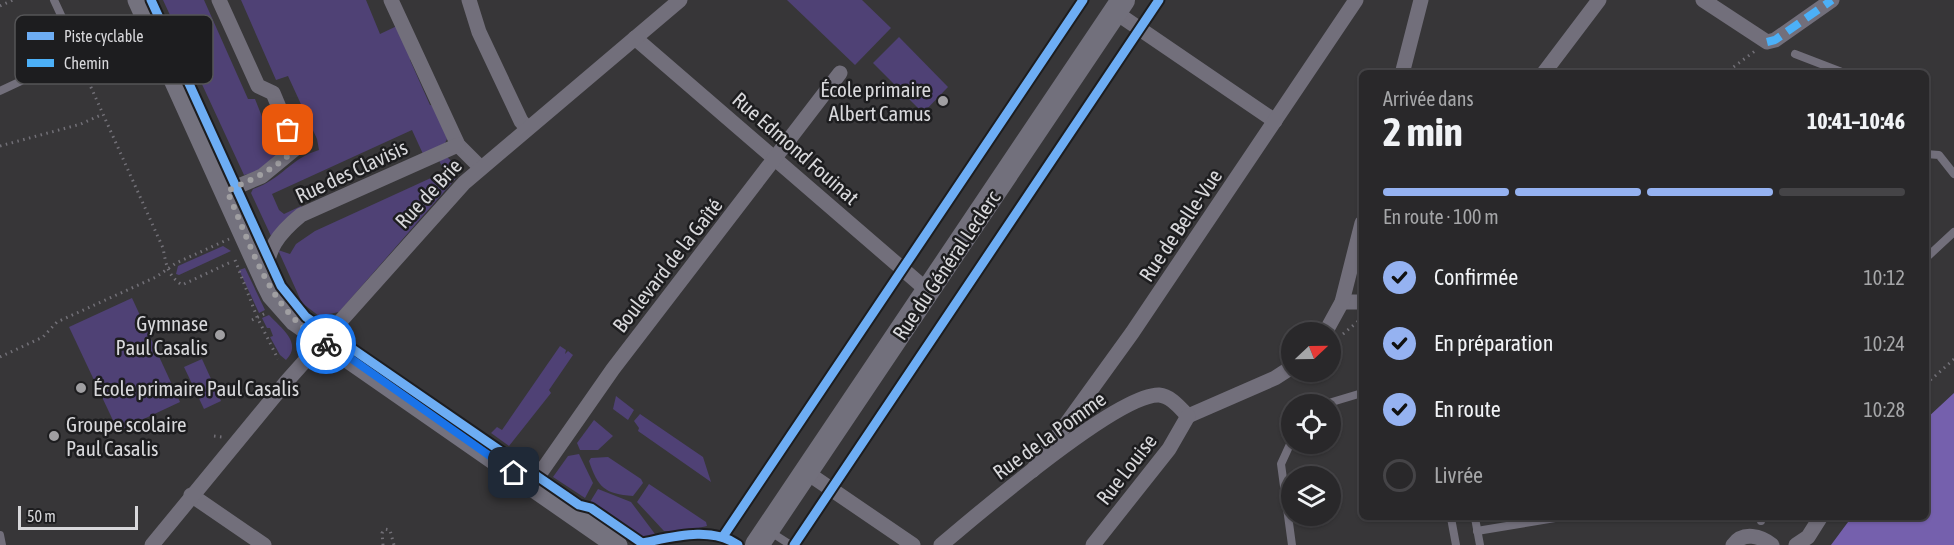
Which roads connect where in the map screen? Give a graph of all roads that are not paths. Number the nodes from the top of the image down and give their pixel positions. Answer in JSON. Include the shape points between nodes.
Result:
{"nodes":[{"id":1,"x":54,"y":0,"type":"edge"},
{"id":2,"x":138,"y":0,"type":"edge"},
{"id":3,"x":219,"y":0,"type":"edge"},
{"id":4,"x":391,"y":0,"type":"edge"},
{"id":5,"x":469,"y":0,"type":"edge"},
{"id":6,"x":680,"y":0,"type":"edge"},
{"id":7,"x":1356,"y":0,"type":"edge"},
{"id":8,"x":1421,"y":0,"type":"edge"},
{"id":9,"x":1599,"y":0,"type":"edge"},
{"id":10,"x":1703,"y":0,"type":"edge"},
{"id":11,"x":1832,"y":0,"type":"edge"},
{"id":12,"x":1119,"y":6,"type":"edge"},
{"id":13,"x":61,"y":15,"type":"edge"},
{"id":14,"x":145,"y":15,"type":"edge"},
{"id":15,"x":635,"y":38,"type":"junction"},
{"id":16,"x":1795,"y":54,"type":"dead end"},
{"id":17,"x":1403,"y":70,"type":"edge"},
{"id":18,"x":1546,"y":70,"type":"edge"},
{"id":19,"x":1837,"y":70,"type":"edge"},
{"id":20,"x":840,"y":73,"type":"dead end"},
{"id":21,"x":15,"y":84,"type":"edge"},
{"id":22,"x":177,"y":84,"type":"edge"},
{"id":23,"x":0,"y":91,"type":"edge"},
{"id":24,"x":1275,"y":121,"type":"junction"},
{"id":25,"x":527,"y":128,"type":"junction"},
{"id":26,"x":458,"y":145,"type":"junction"},
{"id":27,"x":1929,"y":154,"type":"edge"},
{"id":28,"x":776,"y":159,"type":"junction"},
{"id":29,"x":480,"y":167,"type":"junction"},
{"id":30,"x":1954,"y":174,"type":"edge"},
{"id":31,"x":227,"y":191,"type":"junction"},
{"id":32,"x":1954,"y":232,"type":"edge"},
{"id":33,"x":1359,"y":235,"type":"edge"},
{"id":34,"x":1929,"y":255,"type":"edge"},
{"id":35,"x":266,"y":283,"type":"junction"},
{"id":36,"x":928,"y":291,"type":"junction"},
{"id":37,"x":1342,"y":302,"type":"junction"},
{"id":38,"x":1359,"y":303,"type":"edge"},
{"id":39,"x":1335,"y":322,"type":"edge"},
{"id":40,"x":322,"y":342,"type":"junction"},
{"id":41,"x":1281,"y":374,"type":"edge"},
{"id":42,"x":1359,"y":394,"type":"edge"},
{"id":43,"x":1341,"y":399,"type":"edge"},
{"id":44,"x":1188,"y":416,"type":"junction"},
{"id":45,"x":1286,"y":454,"type":"edge"},
{"id":46,"x":1033,"y":470,"type":"junction"},
{"id":47,"x":807,"y":472,"type":"junction"},
{"id":48,"x":532,"y":486,"type":"junction"},
{"id":49,"x":191,"y":495,"type":"junction"},
{"id":50,"x":1451,"y":520,"type":"edge"},
{"id":51,"x":1475,"y":520,"type":"edge"},
{"id":52,"x":1543,"y":520,"type":"edge"},
{"id":53,"x":1819,"y":520,"type":"edge"},
{"id":54,"x":1477,"y":531,"type":"junction"},
{"id":55,"x":0,"y":536,"type":"edge"},
{"id":56,"x":762,"y":537,"type":"edge"},
{"id":57,"x":2,"y":545,"type":"edge"},
{"id":58,"x":152,"y":545,"type":"edge"},
{"id":59,"x":264,"y":545,"type":"edge"},
{"id":60,"x":617,"y":545,"type":"edge"},
{"id":61,"x":791,"y":545,"type":"edge"},
{"id":62,"x":913,"y":545,"type":"edge"},
{"id":63,"x":941,"y":545,"type":"edge"},
{"id":64,"x":1093,"y":545,"type":"edge"},
{"id":65,"x":1292,"y":545,"type":"edge"},
{"id":66,"x":1456,"y":545,"type":"edge"},
{"id":67,"x":1480,"y":545,"type":"edge"},
{"id":68,"x":1733,"y":545,"type":"edge"},
{"id":69,"x":1773,"y":545,"type":"edge"},
{"id":70,"x":1796,"y":545,"type":"edge"}],
"edges":[{"from":1,"to":13,"type":"lane"},
{"from":2,"to":14,"type":"street"},
{"from":3,"to":31,"type":"street","via":[[258,86],[273,93],[296,148],[262,176]]},
{"from":4,"to":26,"type":"street"},
{"from":5,"to":25,"type":"street","via":[[479,32]]},
{"from":6,"to":15,"type":"street","name":"Rue de Brie"},
{"from":7,"to":24,"type":"street","name":"Rue de Belle-Vue"},
{"from":8,"to":17,"type":"street"},
{"from":9,"to":18,"type":"street"},
{"from":10,"to":11,"type":"street","via":[[1767,42]]},
{"from":12,"to":24,"type":"street"},
{"from":12,"to":36,"type":"main road","name":"Rue du Général Leclerc"},
{"from":15,"to":25,"type":"street","name":"Rue de Brie"},
{"from":15,"to":28,"type":"street","name":"Rue Edmond Fouinat"},
{"from":16,"to":19,"type":"lane"},
{"from":20,"to":28,"type":"street","name":"Boulevard de la Gaîté"},
{"from":21,"to":23,"type":"lane"},
{"from":22,"to":31,"type":"street"},
{"from":24,"to":46,"type":"street","name":"Rue de Belle-Vue","via":[[1132,333]]},
{"from":25,"to":29,"type":"street","name":"Rue de Brie"},
{"from":26,"to":29,"type":"street"},
{"from":26,"to":35,"type":"street","name":"Rue des Clavisis","via":[[301,215],[282,231],[267,256]]},
{"from":27,"to":30,"type":"lane","via":[[1939,155]]},
{"from":28,"to":36,"type":"street","name":"Rue Edmond Fouinat"},
{"from":28,"to":48,"type":"street","name":"Boulevard de la Gaîté","via":[[613,369]]},
{"from":29,"to":40,"type":"street","name":"Rue de Brie"},
{"from":31,"to":35,"type":"street"},
{"from":32,"to":34,"type":"lane"},
{"from":33,"to":37,"type":"street"},
{"from":35,"to":40,"type":"street","via":[[295,321]]},
{"from":36,"to":47,"type":"main road","name":"Rue du Général Leclerc"},
{"from":37,"to":38,"type":"street"},
{"from":37,"to":39,"type":"street"},
{"from":40,"to":48,"type":"street"},
{"from":40,"to":49,"type":"street","name":"Rue de Brie","via":[[228,441]]},
{"from":41,"to":44,"type":"street"},
{"from":42,"to":43,"type":"lane"},
{"from":44,"to":46,"type":"street","name":"Rue de la Pomme","via":[[1161,395],[1146,397],[1127,404]]},
{"from":44,"to":64,"type":"street","name":"Rue Louise","via":[[1168,449]]},
{"from":45,"to":65,"type":"lane","via":[[1281,464]]},
{"from":46,"to":63,"type":"street","name":"Rue de la Pomme"},
{"from":47,"to":56,"type":"main road","name":"Rue du Général Leclerc"},
{"from":47,"to":62,"type":"street"},
{"from":48,"to":60,"type":"street"},
{"from":49,"to":58,"type":"street","name":"Rue de Brie"},
{"from":49,"to":59,"type":"street"},
{"from":50,"to":66,"type":"lane"},
{"from":51,"to":54,"type":"lane"},
{"from":52,"to":54,"type":"lane"},
{"from":53,"to":70,"type":"street","via":[[1808,537]]},
{"from":54,"to":67,"type":"lane"},
{"from":55,"to":57,"type":"lane"},
{"from":56,"to":61,"type":"lane","name":"Rue du Général Leclerc"},
{"from":68,"to":69,"type":"street","via":[[1736,540],[1752,536]]}]}
